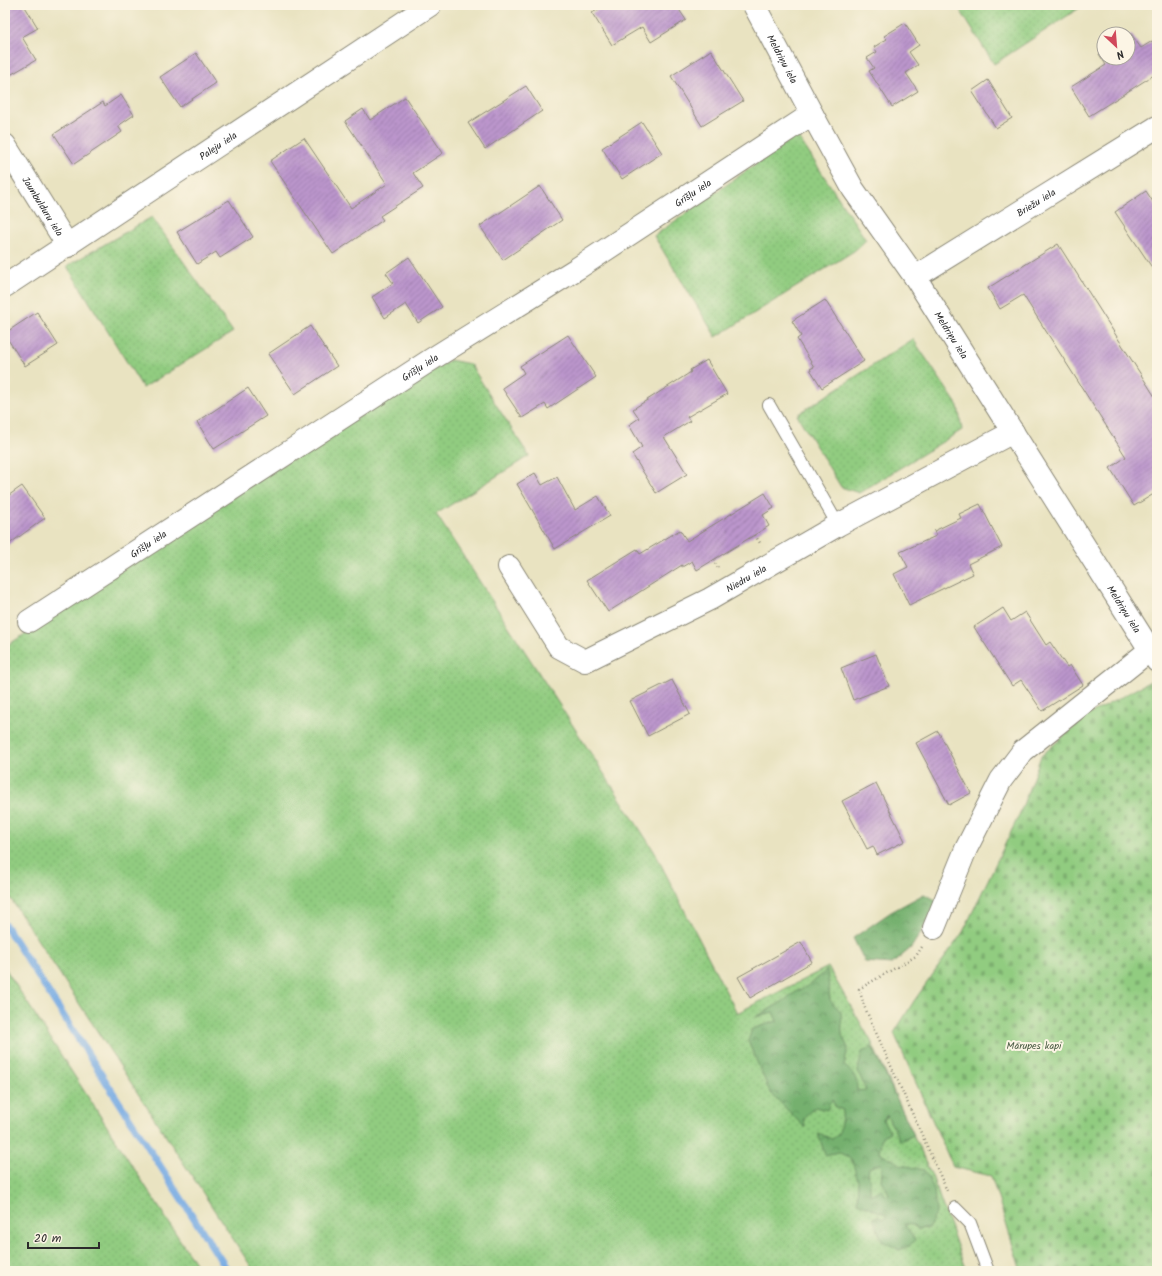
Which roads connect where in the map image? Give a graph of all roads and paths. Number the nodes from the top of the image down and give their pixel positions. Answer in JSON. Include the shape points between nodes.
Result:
{"nodes":[{"id":1,"x":430,"y":5,"type":"edge"},
{"id":2,"x":754,"y":5,"type":"edge"},
{"id":3,"x":812,"y":114,"type":"junction"},
{"id":4,"x":1157,"y":127,"type":"edge"},
{"id":5,"x":5,"y":145,"type":"edge"},
{"id":6,"x":68,"y":246,"type":"junction"},
{"id":7,"x":915,"y":277,"type":"junction"},
{"id":8,"x":5,"y":286,"type":"edge"},
{"id":9,"x":769,"y":405,"type":"dead end"},
{"id":10,"x":1014,"y":432,"type":"junction"},
{"id":11,"x":838,"y":526,"type":"junction"},
{"id":12,"x":509,"y":567,"type":"dead end"},
{"id":13,"x":29,"y":622,"type":"dead end"},
{"id":14,"x":1153,"y":655,"type":"edge"},
{"id":15,"x":934,"y":928,"type":"joint"},
{"id":16,"x":955,"y":1208,"type":"joint"},
{"id":17,"x":988,"y":1271,"type":"edge"}],
"edges":[{"from":1,"to":6,"type":"street","name":"Paleju iela"},
{"from":2,"to":3,"type":"street","name":"Meldriņu iela"},
{"from":3,"to":7,"type":"street","name":"Meldriņu iela","via":[[853,189]]},
{"from":3,"to":13,"type":"street","name":"Grīšļu iela"},
{"from":4,"to":7,"type":"street","name":"Briežu iela"},
{"from":5,"to":6,"type":"street","name":"Jaunbulduru iela"},
{"from":6,"to":8,"type":"street","name":"Paleju iela"},
{"from":7,"to":10,"type":"street","name":"Meldriņu iela"},
{"from":9,"to":11,"type":"lane"},
{"from":10,"to":11,"type":"street","name":"Niedru iela"},
{"from":10,"to":14,"type":"street","name":"Meldriņu iela"},
{"from":11,"to":12,"type":"street","name":"Niedru iela","via":[[710,599],[585,661],[559,647]]},
{"from":14,"to":15,"type":"street","via":[[1024,751],[1001,780],[966,849]]},
{"from":15,"to":16,"type":"path","via":[[916,956],[859,989],[865,1008]]},
{"from":16,"to":17,"type":"lane","via":[[970,1223]]}]}
